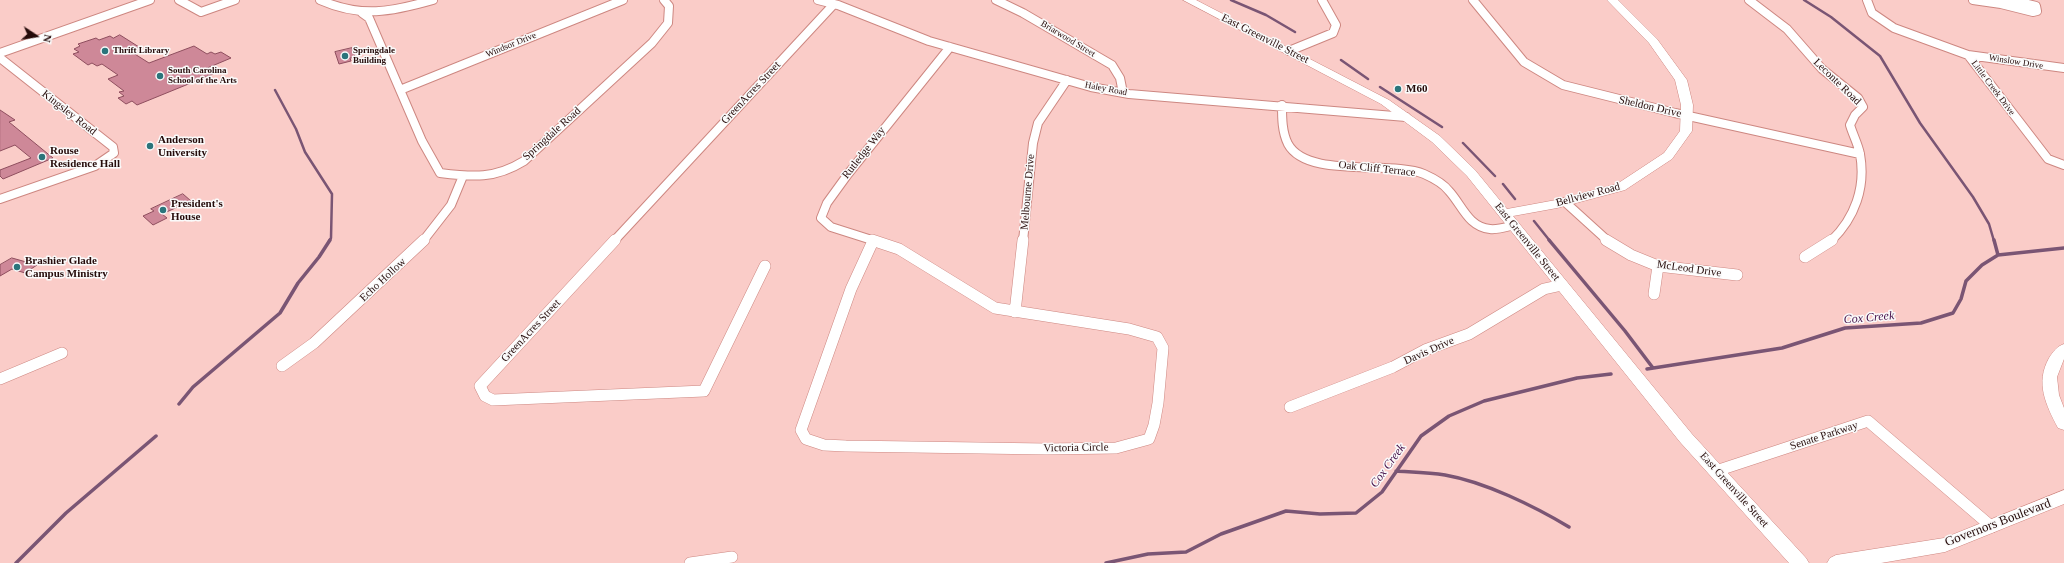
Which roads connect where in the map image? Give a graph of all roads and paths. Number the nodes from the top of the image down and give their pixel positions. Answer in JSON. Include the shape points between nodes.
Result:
{"nodes":[{"id":1,"x":150,"y":0,"type":"edge"},
{"id":2,"x":179,"y":0,"type":"edge"},
{"id":3,"x":235,"y":0,"type":"edge"},
{"id":4,"x":335,"y":0,"type":"edge"},
{"id":5,"x":433,"y":0,"type":"edge"},
{"id":6,"x":623,"y":0,"type":"edge"},
{"id":7,"x":664,"y":0,"type":"edge"},
{"id":8,"x":818,"y":0,"type":"edge"},
{"id":9,"x":996,"y":0,"type":"edge"},
{"id":10,"x":1188,"y":0,"type":"edge"},
{"id":11,"x":1322,"y":0,"type":"edge"},
{"id":12,"x":1473,"y":0,"type":"edge"},
{"id":13,"x":1612,"y":0,"type":"edge"},
{"id":14,"x":1749,"y":0,"type":"edge"},
{"id":15,"x":1867,"y":0,"type":"edge"},
{"id":16,"x":1973,"y":0,"type":"edge"},
{"id":17,"x":323,"y":2,"type":"edge"},
{"id":18,"x":834,"y":4,"type":"junction"},
{"id":19,"x":2001,"y":4,"type":"dead end"},
{"id":20,"x":362,"y":13,"type":"junction"},
{"id":21,"x":950,"y":47,"type":"junction"},
{"id":22,"x":1289,"y":51,"type":"junction"},
{"id":23,"x":0,"y":53,"type":"edge"},
{"id":24,"x":1968,"y":54,"type":"junction"},
{"id":25,"x":0,"y":58,"type":"edge"},
{"id":26,"x":2064,"y":68,"type":"edge"},
{"id":27,"x":1067,"y":80,"type":"junction"},
{"id":28,"x":400,"y":90,"type":"junction"},
{"id":29,"x":1122,"y":93,"type":"junction"},
{"id":30,"x":1282,"y":106,"type":"junction"},
{"id":31,"x":1687,"y":116,"type":"junction"},
{"id":32,"x":1406,"y":117,"type":"junction"},
{"id":33,"x":1860,"y":154,"type":"junction"},
{"id":34,"x":2064,"y":165,"type":"edge"},
{"id":35,"x":463,"y":176,"type":"junction"},
{"id":36,"x":0,"y":199,"type":"edge"},
{"id":37,"x":1565,"y":202,"type":"junction"},
{"id":38,"x":1504,"y":214,"type":"junction"},
{"id":39,"x":1514,"y":225,"type":"junction"},
{"id":40,"x":873,"y":241,"type":"junction"},
{"id":41,"x":1805,"y":257,"type":"dead end"},
{"id":42,"x":765,"y":266,"type":"dead end"},
{"id":43,"x":1658,"y":266,"type":"junction"},
{"id":44,"x":1737,"y":275,"type":"dead end"},
{"id":45,"x":1562,"y":284,"type":"junction"},
{"id":46,"x":1654,"y":294,"type":"dead end"},
{"id":47,"x":1015,"y":312,"type":"junction"},
{"id":48,"x":2064,"y":349,"type":"edge"},
{"id":49,"x":62,"y":353,"type":"dead end"},
{"id":50,"x":282,"y":366,"type":"dead end"},
{"id":51,"x":0,"y":379,"type":"edge"},
{"id":52,"x":1290,"y":407,"type":"dead end"},
{"id":53,"x":2064,"y":424,"type":"edge"},
{"id":54,"x":1716,"y":471,"type":"junction"},
{"id":55,"x":2064,"y":497,"type":"edge"},
{"id":56,"x":1992,"y":527,"type":"junction"},
{"id":57,"x":732,"y":557,"type":"dead end"},
{"id":58,"x":690,"y":563,"type":"edge"},
{"id":59,"x":1800,"y":563,"type":"edge"},
{"id":60,"x":1836,"y":563,"type":"edge"}],
"edges":[{"from":1,"to":23,"type":"street"},
{"from":2,"to":3,"type":"street","via":[[201,12]]},
{"from":4,"to":17,"type":"street"},
{"from":5,"to":20,"type":"street","via":[[387,12]]},
{"from":6,"to":28,"type":"street","name":"Windsor Drive"},
{"from":7,"to":35,"type":"street","name":"Springdale Road","via":[[669,6],[668,23],[652,43],[535,152],[511,169],[489,176]]},
{"from":8,"to":18,"type":"street","name":"Haley Road"},
{"from":9,"to":29,"type":"street","name":"Briarwood Street","via":[[1112,65],[1123,82]]},
{"from":10,"to":22,"type":"main road","name":"East Greenville Street"},
{"from":11,"to":22,"type":"street","via":[[1336,25],[1333,32]]},
{"from":12,"to":31,"type":"street","name":"Sheldon Drive","via":[[1524,62],[1541,74],[1562,85]]},
{"from":13,"to":31,"type":"main road","name":"Bellview Road","via":[[1654,41],[1681,80]]},
{"from":14,"to":33,"type":"street","name":"Leconte Road","via":[[1787,29],[1822,69],[1858,98],[1863,107],[1855,115],[1850,126]]},
{"from":15,"to":24,"type":"street","name":"Little Creek Drive","via":[[1872,13],[1894,28]]},
{"from":16,"to":19,"type":"street"},
{"from":17,"to":20,"type":"street","via":[[335,8]]},
{"from":18,"to":21,"type":"street","name":"Haley Road"},
{"from":18,"to":42,"type":"street","name":"GreenAcres Street","via":[[480,386],[484,396],[493,400],[704,391]]},
{"from":20,"to":28,"type":"street","name":"Springdale Road","via":[[369,18]]},
{"from":21,"to":27,"type":"street","name":"Haley Road"},
{"from":21,"to":40,"type":"street","name":"Rutledge Way","via":[[848,174],[827,203],[821,218],[831,227]]},
{"from":22,"to":32,"type":"main road","name":"East Greenville Street","via":[[1385,102]]},
{"from":24,"to":26,"type":"street","name":"Winslow Drive"},
{"from":24,"to":34,"type":"street","name":"Little Creek Drive","via":[[2048,159]]},
{"from":25,"to":36,"type":"street","name":"Kingsley Road","via":[[101,138],[114,152],[95,166]]},
{"from":27,"to":29,"type":"street","name":"Haley Road"},
{"from":27,"to":47,"type":"street","name":"Melbourne Drive","via":[[1038,123],[1033,143]]},
{"from":28,"to":35,"type":"street","name":"Springdale Road","via":[[422,141],[440,173]]},
{"from":29,"to":30,"type":"street","name":"Haley Road"},
{"from":30,"to":32,"type":"street","name":"Haley Road"},
{"from":30,"to":39,"type":"street","name":"Oak Cliff Terrace","via":[[1282,122],[1287,145],[1305,159],[1321,163],[1416,171],[1446,187],[1470,220],[1480,227],[1490,229]]},
{"from":31,"to":33,"type":"street","name":"Sheldon Drive"},
{"from":31,"to":37,"type":"main road","name":"Bellview Road","via":[[1686,131],[1668,156],[1621,187]]},
{"from":32,"to":38,"type":"main road","name":"East Greenville Street","via":[[1453,154]]},
{"from":33,"to":41,"type":"street","name":"Leconte Road","via":[[1860,194],[1851,219],[1831,241]]},
{"from":35,"to":50,"type":"street","name":"Echo Hollow","via":[[460,190],[418,247],[314,343]]},
{"from":37,"to":38,"type":"main road","name":"Bellview Road"},
{"from":37,"to":43,"type":"street","name":"McLeod Drive","via":[[1604,239]]},
{"from":38,"to":39,"type":"main road","name":"East Greenville Street"},
{"from":39,"to":45,"type":"main road","name":"East Greenville Street"},
{"from":40,"to":47,"type":"street","name":"Victoria Circle","via":[[899,249],[995,308]]},
{"from":40,"to":47,"type":"street","name":"Victoria Circle","via":[[851,289],[801,430],[806,439],[824,445],[846,446],[1046,449],[1116,448],[1149,439],[1157,410],[1163,348],[1157,337],[1129,329]]},
{"from":43,"to":44,"type":"street","name":"McLeod Drive"},
{"from":43,"to":46,"type":"street"},
{"from":45,"to":52,"type":"street","name":"Davis Drive","via":[[1544,289],[1469,334],[1424,350],[1393,367]]},
{"from":45,"to":54,"type":"main road","name":"East Greenville Street","via":[[1686,438]]},
{"from":48,"to":53,"type":"main road","via":[[2053,362],[2048,379],[2052,398]]},
{"from":49,"to":51,"type":"street"},
{"from":54,"to":56,"type":"street","name":"Senate Parkway","via":[[1868,421]]},
{"from":54,"to":59,"type":"main road","name":"East Greenville Street"},
{"from":55,"to":56,"type":"main road","name":"Governors Boulevard"},
{"from":56,"to":60,"type":"main road","name":"Governors Boulevard","via":[[1945,545]]},
{"from":57,"to":58,"type":"street"}]}
